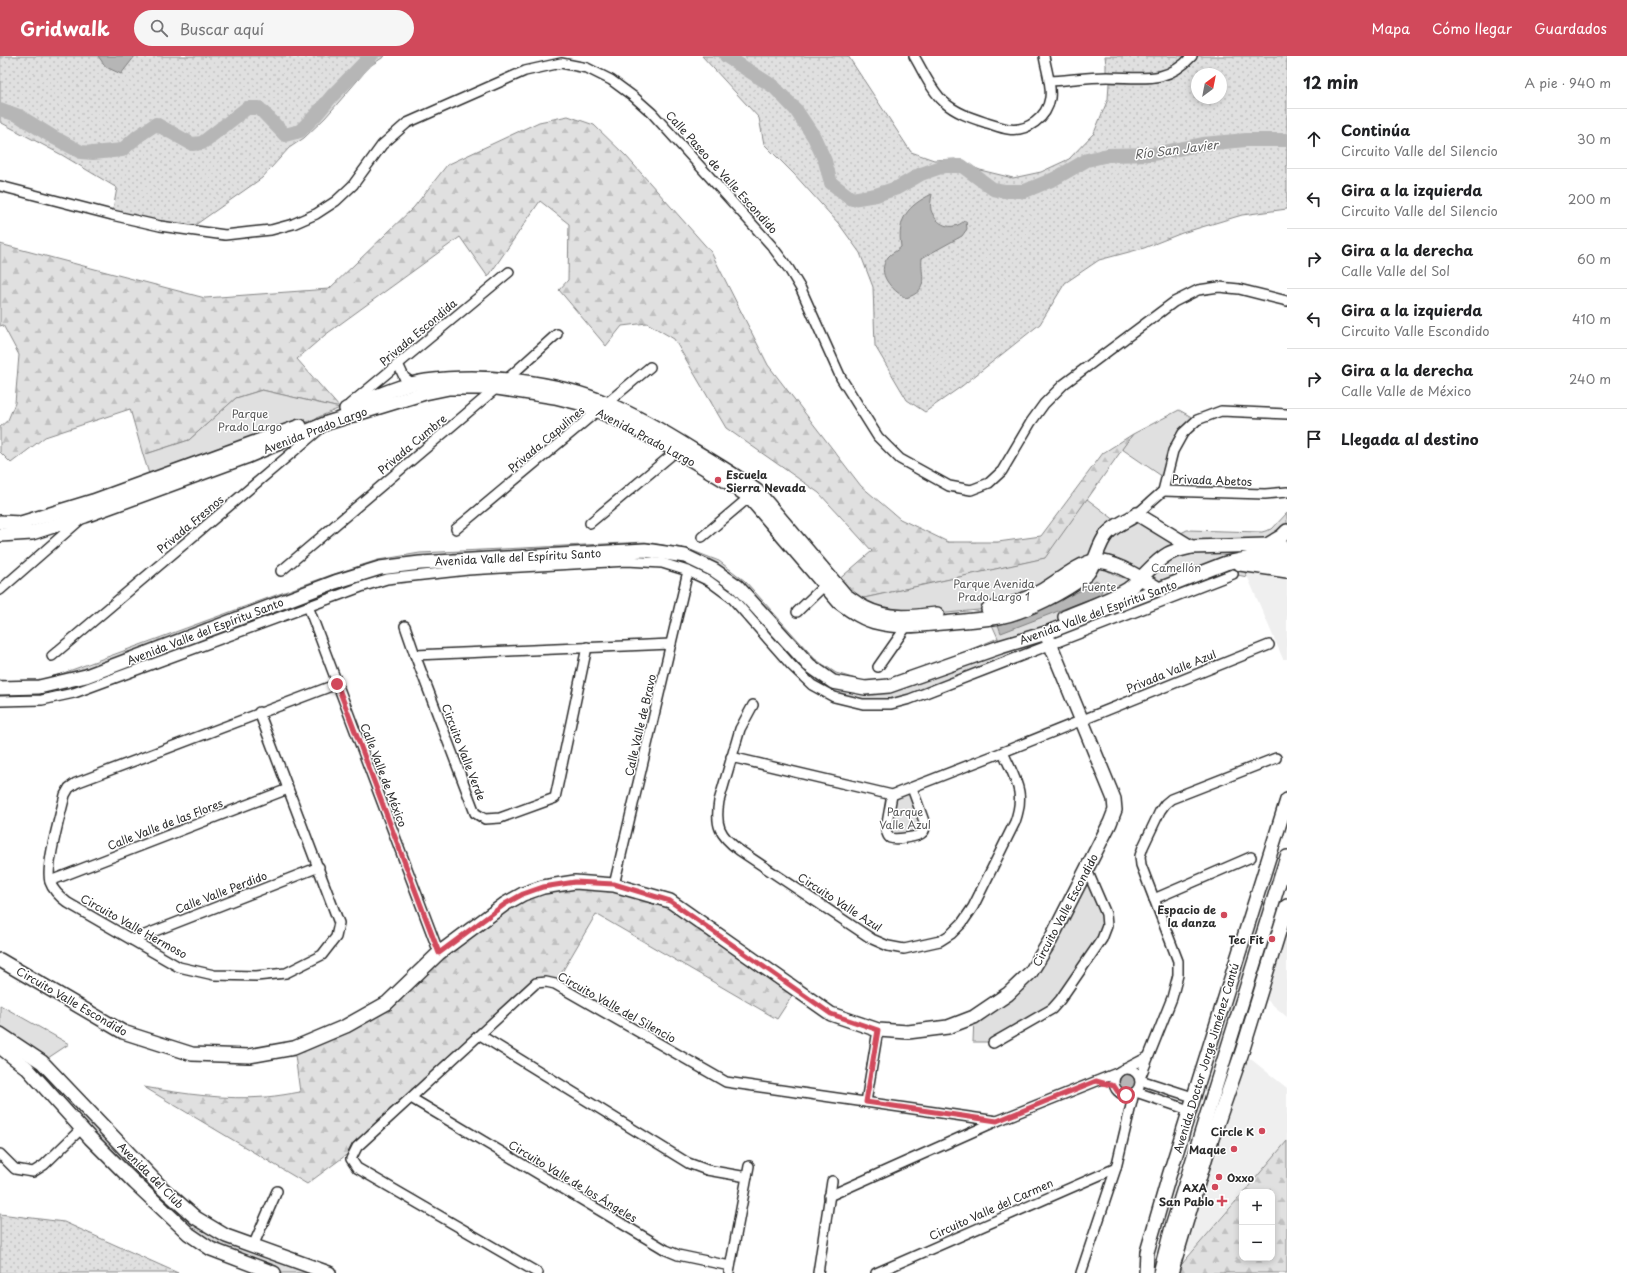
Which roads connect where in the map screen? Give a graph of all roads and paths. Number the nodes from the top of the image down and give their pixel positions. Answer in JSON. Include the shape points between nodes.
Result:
{"nodes":[{"id":1,"x":914,"y":56,"type":"edge"},
{"id":2,"x":1044,"y":56,"type":"edge"},
{"id":3,"x":1192,"y":56,"type":"edge"},
{"id":4,"x":1049,"y":81,"type":"junction"},
{"id":5,"x":0,"y":186,"type":"edge"},
{"id":6,"x":509,"y":272,"type":"dead end"},
{"id":7,"x":1287,"y":302,"type":"edge"},
{"id":8,"x":557,"y":334,"type":"dead end"},
{"id":9,"x":398,"y":364,"type":"junction"},
{"id":10,"x":650,"y":367,"type":"dead end"},
{"id":11,"x":413,"y":384,"type":"junction"},
{"id":12,"x":501,"y":384,"type":"junction"},
{"id":13,"x":603,"y":407,"type":"junction"},
{"id":14,"x":343,"y":410,"type":"junction"},
{"id":15,"x":1287,"y":414,"type":"edge"},
{"id":16,"x":328,"y":423,"type":"junction"},
{"id":17,"x":272,"y":447,"type":"junction"},
{"id":18,"x":680,"y":448,"type":"junction"},
{"id":19,"x":284,"y":460,"type":"junction"},
{"id":20,"x":1163,"y":491,"type":"junction"},
{"id":21,"x":1287,"y":492,"type":"edge"},
{"id":22,"x":753,"y":494,"type":"junction"},
{"id":23,"x":93,"y":501,"type":"junction"},
{"id":24,"x":85,"y":516,"type":"junction"},
{"id":25,"x":1134,"y":516,"type":"junction"},
{"id":26,"x":0,"y":522,"type":"edge"},
{"id":27,"x":590,"y":523,"type":"dead end"},
{"id":28,"x":456,"y":529,"type":"dead end"},
{"id":29,"x":1287,"y":531,"type":"edge"},
{"id":30,"x":0,"y":535,"type":"edge"},
{"id":31,"x":702,"y":537,"type":"dead end"},
{"id":32,"x":1267,"y":545,"type":"junction"},
{"id":33,"x":1187,"y":548,"type":"junction"},
{"id":34,"x":1287,"y":548,"type":"edge"},
{"id":35,"x":1287,"y":559,"type":"edge"},
{"id":36,"x":1093,"y":561,"type":"junction"},
{"id":37,"x":1230,"y":569,"type":"junction"},
{"id":38,"x":281,"y":571,"type":"dead end"},
{"id":39,"x":688,"y":571,"type":"junction"},
{"id":40,"x":1287,"y":571,"type":"edge"},
{"id":41,"x":1141,"y":579,"type":"junction"},
{"id":42,"x":828,"y":582,"type":"junction"},
{"id":43,"x":0,"y":590,"type":"edge"},
{"id":44,"x":1161,"y":590,"type":"junction"},
{"id":45,"x":308,"y":606,"type":"junction"},
{"id":46,"x":797,"y":612,"type":"dead end"},
{"id":47,"x":923,"y":620,"type":"junction"},
{"id":48,"x":405,"y":626,"type":"dead end"},
{"id":49,"x":906,"y":627,"type":"junction"},
{"id":50,"x":1047,"y":638,"type":"junction"},
{"id":51,"x":671,"y":644,"type":"junction"},
{"id":52,"x":1269,"y":645,"type":"dead end"},
{"id":53,"x":587,"y":647,"type":"junction"},
{"id":54,"x":1000,"y":647,"type":"junction"},
{"id":55,"x":415,"y":655,"type":"junction"},
{"id":56,"x":52,"y":656,"type":"dead end"},
{"id":57,"x":878,"y":667,"type":"dead end"},
{"id":58,"x":337,"y":684,"type":"junction"},
{"id":59,"x":0,"y":688,"type":"edge"},
{"id":60,"x":0,"y":701,"type":"edge"},
{"id":61,"x":753,"y":705,"type":"dead end"},
{"id":62,"x":259,"y":712,"type":"junction"},
{"id":63,"x":1081,"y":720,"type":"junction"},
{"id":64,"x":1003,"y":752,"type":"junction"},
{"id":65,"x":730,"y":757,"type":"junction"},
{"id":66,"x":1276,"y":758,"type":"dead end"},
{"id":67,"x":912,"y":788,"type":"junction"},
{"id":68,"x":288,"y":790,"type":"junction"},
{"id":69,"x":892,"y":795,"type":"junction"},
{"id":70,"x":1287,"y":800,"type":"edge"},
{"id":71,"x":1251,"y":857,"type":"dead end"},
{"id":72,"x":1287,"y":857,"type":"edge"},
{"id":73,"x":319,"y":867,"type":"junction"},
{"id":74,"x":1087,"y":870,"type":"junction"},
{"id":75,"x":50,"y":881,"type":"junction"},
{"id":76,"x":614,"y":884,"type":"junction"},
{"id":77,"x":1154,"y":899,"type":"junction"},
{"id":78,"x":1287,"y":906,"type":"edge"},
{"id":79,"x":132,"y":940,"type":"junction"},
{"id":80,"x":439,"y":953,"type":"junction"},
{"id":81,"x":0,"y":960,"type":"edge"},
{"id":82,"x":878,"y":1030,"type":"junction"},
{"id":83,"x":0,"y":1034,"type":"edge"},
{"id":84,"x":480,"y":1035,"type":"junction"},
{"id":85,"x":993,"y":1043,"type":"dead end"},
{"id":86,"x":0,"y":1047,"type":"edge"},
{"id":87,"x":1148,"y":1057,"type":"junction"},
{"id":88,"x":1121,"y":1071,"type":"junction"},
{"id":89,"x":1096,"y":1081,"type":"junction"},
{"id":90,"x":1114,"y":1086,"type":"junction"},
{"id":91,"x":1138,"y":1086,"type":"junction"},
{"id":92,"x":1122,"y":1095,"type":"junction"},
{"id":93,"x":411,"y":1098,"type":"junction"},
{"id":94,"x":866,"y":1102,"type":"junction"},
{"id":95,"x":1191,"y":1104,"type":"junction"},
{"id":96,"x":1128,"y":1115,"type":"junction"},
{"id":97,"x":997,"y":1121,"type":"junction"},
{"id":98,"x":82,"y":1128,"type":"junction"},
{"id":99,"x":0,"y":1154,"type":"edge"},
{"id":100,"x":749,"y":1166,"type":"dead end"},
{"id":101,"x":1116,"y":1168,"type":"junction"},
{"id":102,"x":747,"y":1178,"type":"junction"},
{"id":103,"x":832,"y":1181,"type":"dead end"},
{"id":104,"x":277,"y":1191,"type":"dead end"},
{"id":105,"x":829,"y":1196,"type":"junction"},
{"id":106,"x":1177,"y":1208,"type":"junction"},
{"id":107,"x":253,"y":1246,"type":"junction"},
{"id":108,"x":1178,"y":1249,"type":"junction"},
{"id":109,"x":1147,"y":1252,"type":"junction"},
{"id":110,"x":730,"y":1270,"type":"edge"},
{"id":111,"x":274,"y":1273,"type":"edge"},
{"id":112,"x":329,"y":1273,"type":"edge"},
{"id":113,"x":538,"y":1273,"type":"edge"},
{"id":114,"x":818,"y":1273,"type":"edge"},
{"id":115,"x":876,"y":1273,"type":"edge"},
{"id":116,"x":1081,"y":1273,"type":"edge"},
{"id":117,"x":1141,"y":1273,"type":"edge"},
{"id":118,"x":1146,"y":1273,"type":"edge"},
{"id":119,"x":1160,"y":1273,"type":"edge"},
{"id":120,"x":1171,"y":1273,"type":"edge"}],
"edges":[{"from":1,"to":4,"type":"street","via":[[943,101],[967,116],[1008,129],[1023,129],[1036,122],[1050,98]]},
{"from":2,"to":4,"type":"street"},
{"from":3,"to":4,"type":"street","via":[[1166,75],[1147,79],[1106,77]]},
{"from":5,"to":7,"type":"street","name":"Calle Paseo de Valle Escondido","via":[[160,226],[225,235],[271,230],[294,224],[336,202],[353,185],[382,145],[407,123],[525,71],[561,63],[587,68],[611,80],[652,113],[771,245],[801,289],[841,378],[878,437],[900,459],[924,473],[949,486],[971,490],[990,483],[1002,471],[1031,422],[1064,384],[1174,302],[1198,290],[1219,287],[1239,289]]},
{"from":6,"to":9,"type":"street","name":"Privada Escondida"},
{"from":8,"to":12,"type":"street","name":"Privada Cumbre"},
{"from":9,"to":11,"type":"street","via":[[404,377]]},
{"from":9,"to":14,"type":"street","name":"Privada Escondida"},
{"from":10,"to":13,"type":"street","name":"Privada Capulines"},
{"from":11,"to":12,"type":"street","name":"Avenida Prado Largo","via":[[474,377]]},
{"from":11,"to":14,"type":"street","name":"Avenida Prado Largo"},
{"from":12,"to":13,"type":"street","name":"Avenida Prado Largo","via":[[561,388]]},
{"from":12,"to":16,"type":"street","name":"Avenida Prado Largo","via":[[449,388],[425,393]]},
{"from":12,"to":38,"type":"street","name":"Privada Cumbre"},
{"from":13,"to":18,"type":"street","name":"Avenida Prado Largo","via":[[641,420]]},
{"from":13,"to":28,"type":"street","name":"Privada Capulines"},
{"from":14,"to":16,"type":"street","name":"Privada Fresnos"},
{"from":14,"to":23,"type":"street","name":"Avenida Prado Largo"},
{"from":15,"to":20,"type":"street","name":"Privada Abetos","via":[[1222,411],[1197,420],[1183,433],[1173,451]]},
{"from":16,"to":17,"type":"street","name":"Avenida Prado Largo"},
{"from":16,"to":19,"type":"street","name":"Privada Fresnos"},
{"from":17,"to":19,"type":"street","via":[[280,452]]},
{"from":17,"to":24,"type":"street","name":"Avenida Prado Largo"},
{"from":18,"to":22,"type":"street","name":"Avenida Prado Largo","via":[[740,478]]},
{"from":18,"to":27,"type":"street"},
{"from":19,"to":56,"type":"street","name":"Privada Fresnos"},
{"from":20,"to":21,"type":"street","name":"Privada Abetos","via":[[1265,494]]},
{"from":20,"to":25,"type":"street"},
{"from":22,"to":31,"type":"street"},
{"from":22,"to":42,"type":"street","name":"Avenida Prado Largo"},
{"from":23,"to":24,"type":"street"},
{"from":23,"to":26,"type":"street","name":"Avenida Prado Largo","via":[[21,523]]},
{"from":24,"to":30,"type":"street","name":"Avenida Prado Largo","via":[[32,533]]},
{"from":24,"to":43,"type":"street"},
{"from":25,"to":33,"type":"street"},
{"from":25,"to":36,"type":"street","via":[[1107,534]]},
{"from":29,"to":32,"type":"street"},
{"from":32,"to":33,"type":"street","name":"Avenida Valle del Espíritu Santo"},
{"from":32,"to":34,"type":"street","name":"Avenida Valle del Espíritu Santo"},
{"from":33,"to":41,"type":"street","name":"Avenida Valle del Espíritu Santo","via":[[1168,554]]},
{"from":35,"to":37,"type":"street","name":"Avenida Valle del Espíritu Santo","via":[[1259,556]]},
{"from":36,"to":41,"type":"street","via":[[1120,578]]},
{"from":36,"to":47,"type":"street","name":"Avenida Prado Largo","via":[[1041,591],[999,608]]},
{"from":37,"to":40,"type":"street","via":[[1250,565]]},
{"from":37,"to":44,"type":"street","name":"Avenida Valle del Espíritu Santo"},
{"from":37,"to":50,"type":"street"},
{"from":39,"to":45,"type":"street","via":[[662,563],[627,561],[416,575],[380,581]]},
{"from":39,"to":50,"type":"street","via":[[709,581],[732,598],[812,685],[834,697],[863,704],[890,704],[910,699]]},
{"from":39,"to":51,"type":"street","name":"Calle Valle de Bravo"},
{"from":41,"to":44,"type":"street"},
{"from":41,"to":54,"type":"street","name":"Avenida Valle del Espíritu Santo","via":[[1114,596]]},
{"from":42,"to":46,"type":"street"},
{"from":42,"to":47,"type":"street","name":"Avenida Prado Largo","via":[[866,608],[887,616]]},
{"from":42,"to":49,"type":"street","name":"Avenida Prado Largo","via":[[839,602],[855,614],[878,623]]},
{"from":44,"to":50,"type":"street","name":"Avenida Valle del Espíritu Santo"},
{"from":45,"to":58,"type":"street","name":"Calle Valle de México"},
{"from":45,"to":60,"type":"street","via":[[74,693],[42,700]]},
{"from":47,"to":49,"type":"street","name":"Avenida Prado Largo"},
{"from":48,"to":55,"type":"street","name":"Circuito Valle Verde"},
{"from":49,"to":57,"type":"street"},
{"from":50,"to":54,"type":"street","name":"Avenida Valle del Espíritu Santo"},
{"from":50,"to":63,"type":"street","name":"Circuito Valle Escondido"},
{"from":51,"to":53,"type":"street"},
{"from":51,"to":76,"type":"street","name":"Calle Valle de Bravo"},
{"from":52,"to":63,"type":"street","name":"Privada Valle Azul"},
{"from":53,"to":55,"type":"street"},
{"from":53,"to":55,"type":"street","name":"Circuito Valle Verde","via":[[555,798],[500,818],[485,819],[475,812]]},
{"from":54,"to":59,"type":"street","name":"Avenida Valle del Espíritu Santo","via":[[889,686],[865,688],[833,682],[809,665],[737,586],[714,570],[685,556],[645,550],[420,562],[380,568],[335,582],[86,676],[39,687]]},
{"from":58,"to":62,"type":"street"},
{"from":58,"to":80,"type":"street","name":"Calle Valle de México"},
{"from":61,"to":65,"type":"street","name":"Circuito Valle Azul","via":[[740,729]]},
{"from":62,"to":68,"type":"street","name":"Circuito Valle Hermoso"},
{"from":62,"to":75,"type":"street","via":[[76,783],[69,788],[65,795],[49,864]]},
{"from":63,"to":64,"type":"street"},
{"from":63,"to":74,"type":"street","name":"Circuito Valle Escondido","via":[[1114,799],[1115,810]]},
{"from":64,"to":65,"type":"street","name":"Circuito Valle Azul","via":[[1018,786],[1020,808],[1016,822],[962,923],[940,941],[904,950],[872,939],[729,842],[720,828],[717,813]]},
{"from":64,"to":67,"type":"street"},
{"from":65,"to":69,"type":"street"},
{"from":66,"to":77,"type":"street","via":[[1164,804],[1140,856],[1141,866]]},
{"from":67,"to":69,"type":"street"},
{"from":67,"to":69,"type":"street","via":[[925,824],[923,833],[918,835],[896,839],[887,835]]},
{"from":68,"to":73,"type":"street","name":"Circuito Valle Hermoso"},
{"from":68,"to":75,"type":"street","name":"Calle Valle de las Flores"},
{"from":70,"to":95,"type":"street","name":"Avenida Doctor Jorge Jiménez Cantú"},
{"from":71,"to":77,"type":"street"},
{"from":72,"to":106,"type":"street","name":"Avenida Doctor Jorge Jiménez Cantú"},
{"from":73,"to":79,"type":"street","name":"Calle Valle Perdido"},
{"from":73,"to":79,"type":"street","name":"Circuito Valle Hermoso","via":[[339,923],[336,938],[322,955],[286,973],[256,976],[214,975],[179,967]]},
{"from":74,"to":82,"type":"street","name":"Circuito Valle Escondido","via":[[1031,972],[1008,994],[979,1014],[948,1027],[908,1032]]},
{"from":74,"to":85,"type":"street","via":[[1106,914],[1107,926],[1102,939],[1052,1009]]},
{"from":75,"to":79,"type":"street","name":"Circuito Valle Hermoso","via":[[56,893],[68,903]]},
{"from":76,"to":80,"type":"street","name":"Circuito Valle Escondido","via":[[575,882],[543,887],[523,894],[505,904]]},
{"from":76,"to":82,"type":"street","name":"Circuito Valle Escondido","via":[[670,901],[831,1014]]},
{"from":77,"to":87,"type":"street","via":[[1178,961],[1178,976],[1172,998]]},
{"from":78,"to":108,"type":"street"},
{"from":80,"to":81,"type":"street","name":"Circuito Valle Escondido","via":[[387,1003],[346,1026],[294,1048],[249,1056],[192,1054],[123,1032]]},
{"from":82,"to":94,"type":"street"},
{"from":83,"to":107,"type":"street","name":"Avenida del Club","via":[[42,1062],[162,1188],[196,1218],[226,1236]]},
{"from":84,"to":93,"type":"street","name":"Circuito Valle del Silencio"},
{"from":84,"to":94,"type":"street","name":"Circuito Valle del Silencio","via":[[536,983],[546,982],[555,984],[726,1082]]},
{"from":84,"to":102,"type":"street","via":[[688,1163],[707,1170]]},
{"from":86,"to":98,"type":"street","name":"Avenida del Club","via":[[27,1068]]},
{"from":87,"to":88,"type":"street"},
{"from":87,"to":91,"type":"street"},
{"from":88,"to":89,"type":"street"},
{"from":88,"to":90,"type":"street","via":[[1114,1080]]},
{"from":88,"to":91,"type":"street","via":[[1134,1071]]},
{"from":89,"to":90,"type":"street"},
{"from":89,"to":97,"type":"street"},
{"from":90,"to":92,"type":"street"},
{"from":91,"to":92,"type":"street","via":[[1129,1095]]},
{"from":91,"to":95,"type":"street"},
{"from":91,"to":95,"type":"street"},
{"from":91,"to":96,"type":"street"},
{"from":92,"to":96,"type":"street"},
{"from":93,"to":110,"type":"street","name":"Circuito Valle de los Ángeles","via":[[666,1250]]},
{"from":93,"to":113,"type":"street","name":"Circuito Valle del Silencio","via":[[357,1147],[351,1159],[357,1168]]},
{"from":94,"to":97,"type":"street","name":"Circuito Valle del Silencio"},
{"from":95,"to":109,"type":"street","name":"Avenida Doctor Jorge Jiménez Cantú"},
{"from":96,"to":101,"type":"street"},
{"from":97,"to":105,"type":"street"},
{"from":98,"to":99,"type":"street","via":[[44,1165],[33,1172],[14,1169]]},
{"from":98,"to":111,"type":"street","name":"Avenida del Club","via":[[189,1234],[211,1249]]},
{"from":100,"to":102,"type":"street","name":"Circuito Valle de los Ángeles"},
{"from":101,"to":115,"type":"street","name":"Circuito Valle del Carmen"},
{"from":101,"to":116,"type":"street"},
{"from":102,"to":110,"type":"street","name":"Circuito Valle de los Ángeles"},
{"from":103,"to":105,"type":"street"},
{"from":104,"to":107,"type":"street"},
{"from":105,"to":114,"type":"street"},
{"from":106,"to":108,"type":"street","via":[[1178,1222],[1174,1240]]},
{"from":106,"to":119,"type":"street","name":"Avenida Doctor Jorge Jiménez Cantú"},
{"from":107,"to":112,"type":"street","name":"Avenida del Club"},
{"from":108,"to":120,"type":"street"},
{"from":109,"to":117,"type":"street"},
{"from":109,"to":118,"type":"street","name":"Avenida Doctor Jorge Jiménez Cantú"}]}
